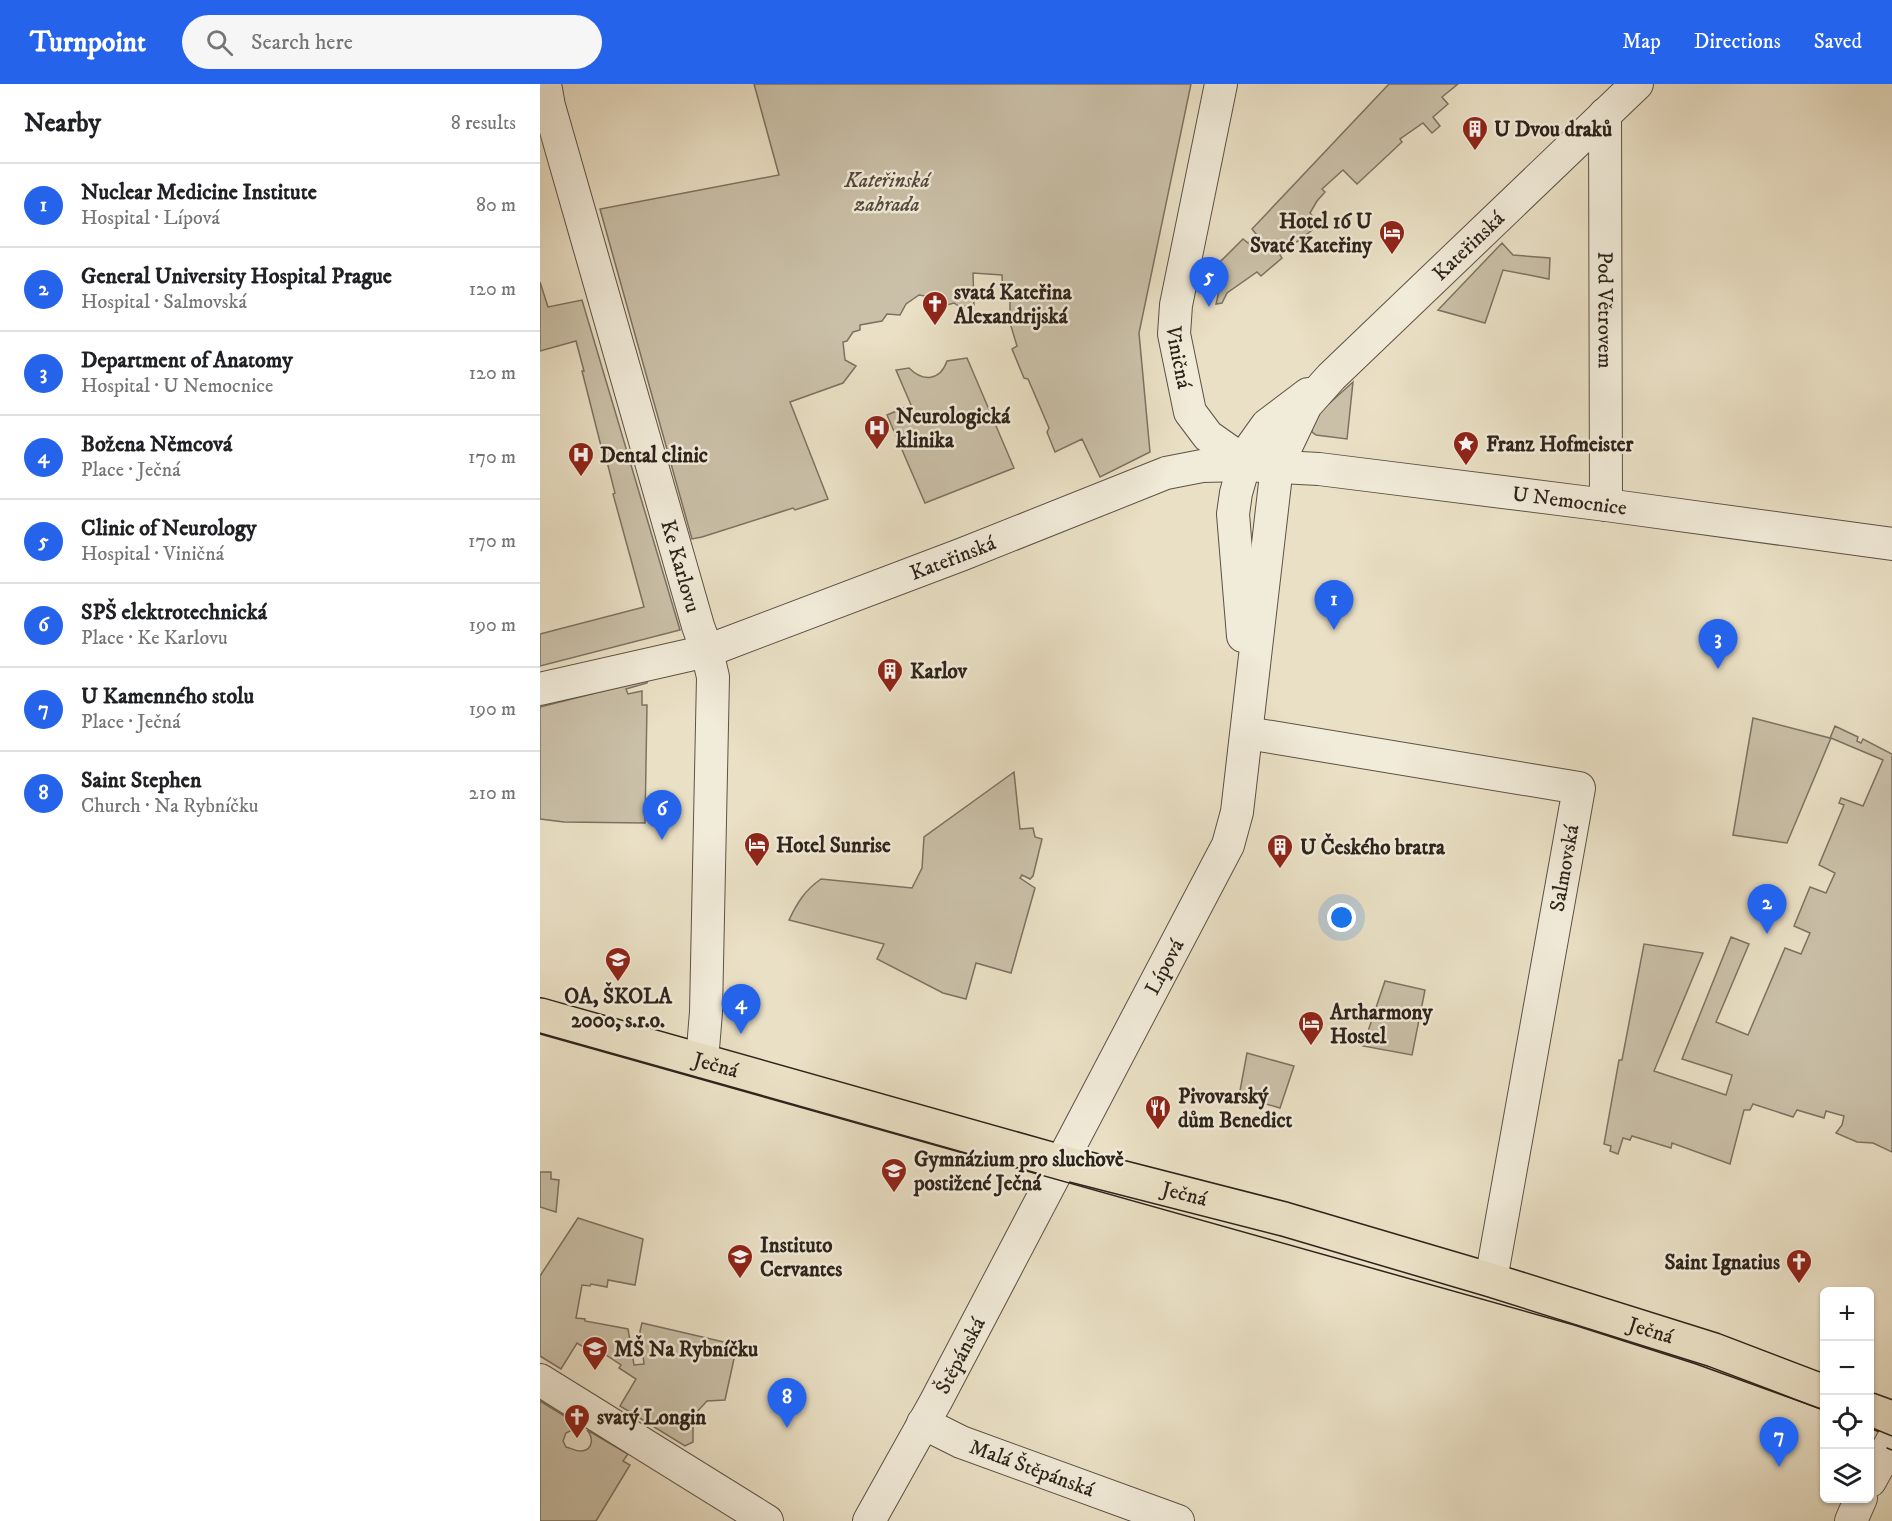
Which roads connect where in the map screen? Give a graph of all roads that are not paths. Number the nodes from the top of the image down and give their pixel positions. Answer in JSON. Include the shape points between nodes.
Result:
{"nodes":[{"id":1,"x":545,"y":84,"type":"edge"},
{"id":2,"x":1221,"y":84,"type":"edge"},
{"id":3,"x":1637,"y":84,"type":"edge"},
{"id":4,"x":1605,"y":114,"type":"junction"},
{"id":5,"x":1331,"y":377,"type":"junction"},
{"id":6,"x":1244,"y":465,"type":"junction"},
{"id":7,"x":1277,"y":466,"type":"junction"},
{"id":8,"x":1606,"y":505,"type":"junction"},
{"id":9,"x":1892,"y":544,"type":"edge"},
{"id":10,"x":707,"y":651,"type":"junction"},
{"id":11,"x":540,"y":689,"type":"edge"},
{"id":12,"x":1247,"y":733,"type":"junction"},
{"id":13,"x":540,"y":1015,"type":"edge"},
{"id":14,"x":702,"y":1061,"type":"junction"},
{"id":15,"x":1054,"y":1175,"type":"junction"},
{"id":16,"x":1491,"y":1280,"type":"junction"},
{"id":17,"x":540,"y":1380,"type":"edge"},
{"id":18,"x":1820,"y":1390,"type":"edge"},
{"id":19,"x":1874,"y":1412,"type":"edge"},
{"id":20,"x":1892,"y":1418,"type":"edge"},
{"id":21,"x":923,"y":1424,"type":"junction"},
{"id":22,"x":1892,"y":1441,"type":"edge"},
{"id":23,"x":1874,"y":1472,"type":"edge"},
{"id":24,"x":1859,"y":1503,"type":"edge"},
{"id":25,"x":767,"y":1521,"type":"edge"},
{"id":26,"x":869,"y":1521,"type":"edge"},
{"id":27,"x":1178,"y":1521,"type":"edge"},
{"id":28,"x":1851,"y":1521,"type":"edge"}],
"edges":[{"from":1,"to":10,"type":"street","name":"Ke Karlovu"},
{"from":2,"to":6,"type":"street","name":"Viničná","via":[[1173,325],[1190,412],[1208,436]]},
{"from":3,"to":4,"type":"street","name":"Kateřinská"},
{"from":4,"to":5,"type":"street","name":"Kateřinská"},
{"from":4,"to":8,"type":"street","name":"Pod Větrovem"},
{"from":5,"to":6,"type":"street","name":"Kateřinská","via":[[1267,425]]},
{"from":5,"to":7,"type":"street","name":"Kateřinská","via":[[1306,405]]},
{"from":6,"to":7,"type":"street","name":"U Nemocnice"},
{"from":6,"to":10,"type":"street","name":"Kateřinská","via":[[1202,466],[1166,474]]},
{"from":6,"to":12,"type":"street","name":"Lípová","via":[[1233,514]]},
{"from":7,"to":8,"type":"street","name":"U Nemocnice"},
{"from":7,"to":12,"type":"street","name":"Lípová"},
{"from":8,"to":9,"type":"street","name":"U Nemocnice"},
{"from":10,"to":11,"type":"street","name":"Kateřinská"},
{"from":10,"to":14,"type":"street","name":"Ke Karlovu","via":[[714,677]]},
{"from":12,"to":15,"type":"street","name":"Lípová","via":[[1237,812],[1228,845]]},
{"from":12,"to":16,"type":"street","name":"Salmovská","via":[[1579,788]]},
{"from":13,"to":14,"type":"main road","name":"Ječná"},
{"from":14,"to":15,"type":"main road","name":"Ječná"},
{"from":15,"to":16,"type":"main road","name":"Ječná","via":[[1284,1220]]},
{"from":15,"to":21,"type":"street","name":"Štěpánská"},
{"from":16,"to":18,"type":"main road","name":"Ječná","via":[[1714,1350]]},
{"from":17,"to":25,"type":"street"},
{"from":19,"to":20,"type":"main road"},
{"from":21,"to":26,"type":"street","name":"Štěpánská"},
{"from":21,"to":27,"type":"street","name":"Malá Štěpánská","via":[[961,1442]]},
{"from":22,"to":23,"type":"street"},
{"from":24,"to":28,"type":"street"}]}
